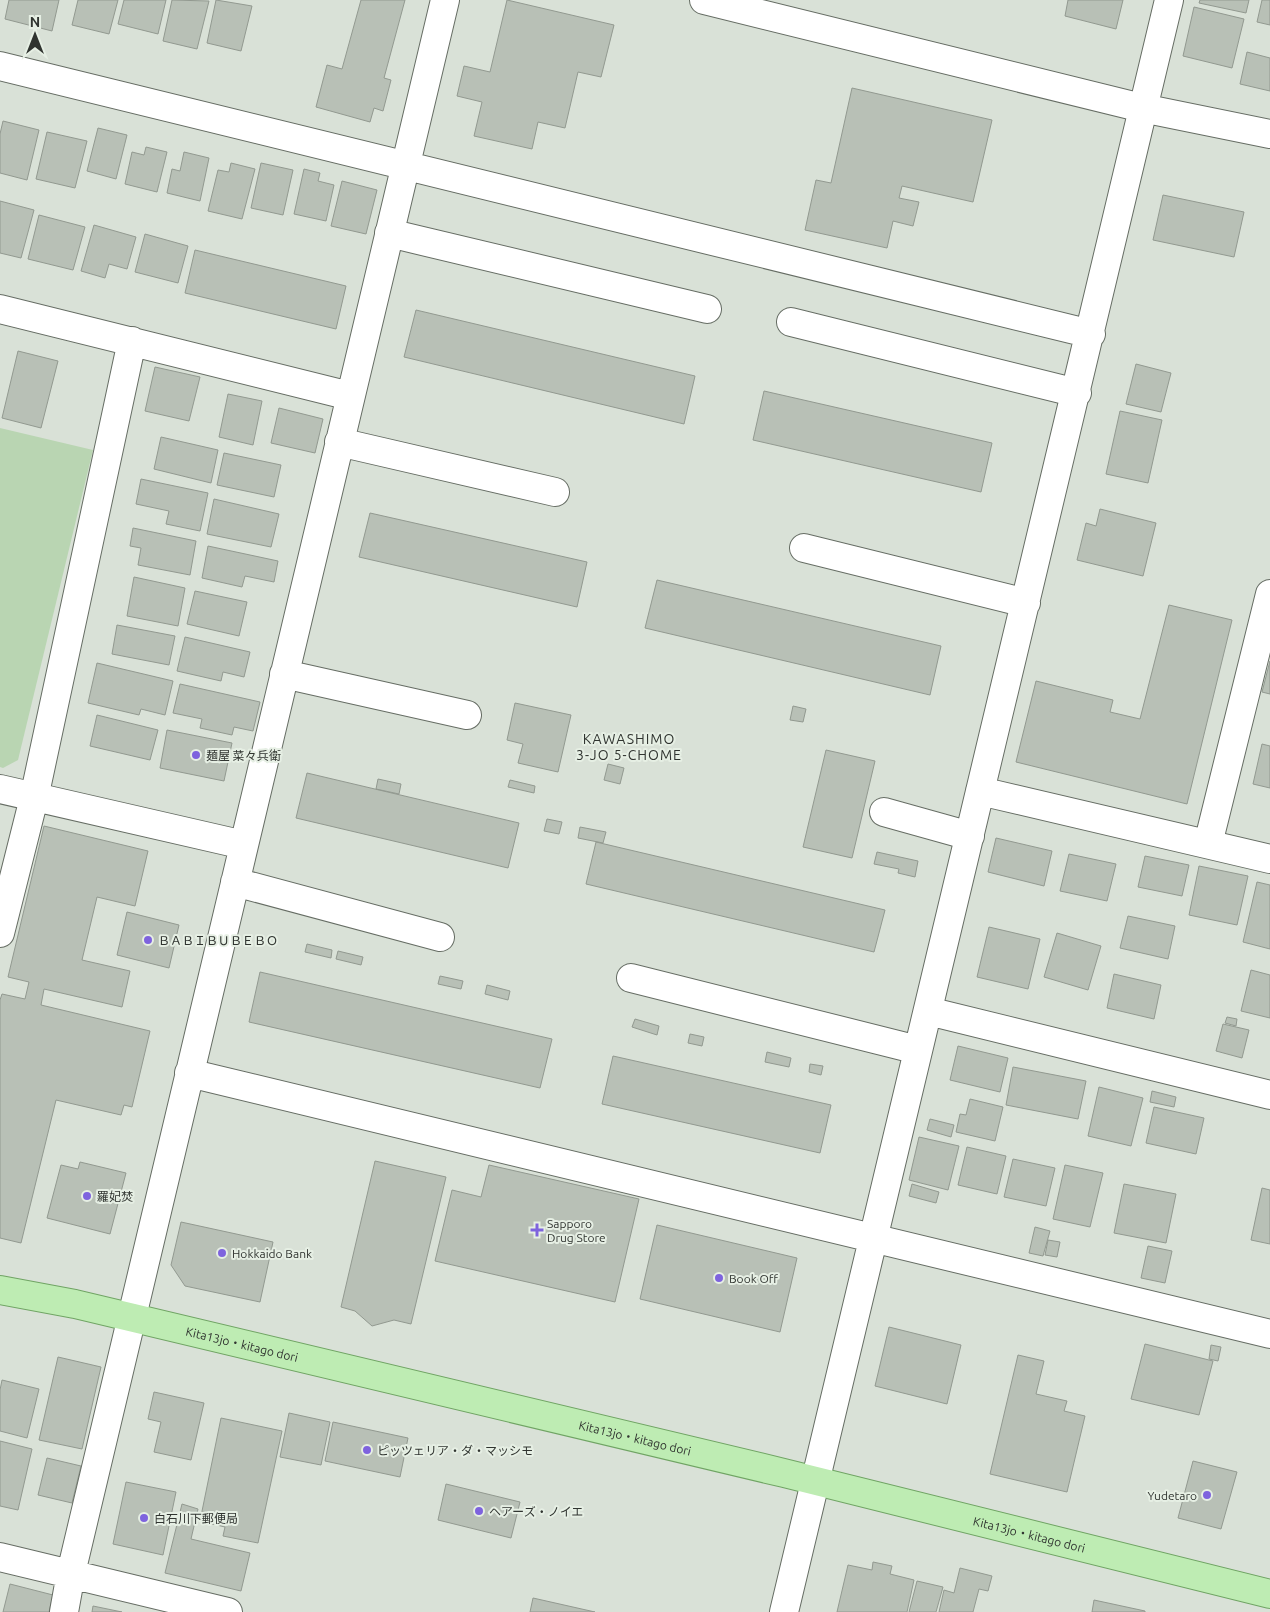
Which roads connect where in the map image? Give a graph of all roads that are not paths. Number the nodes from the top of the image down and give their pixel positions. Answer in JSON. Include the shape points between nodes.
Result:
{"nodes":[{"id":1,"x":444,"y":0,"type":"edge"},
{"id":2,"x":704,"y":0,"type":"edge"},
{"id":3,"x":1169,"y":0,"type":"edge"},
{"id":4,"x":0,"y":66,"type":"edge"},
{"id":5,"x":1142,"y":108,"type":"junction"},
{"id":6,"x":1270,"y":134,"type":"edge"},
{"id":7,"x":405,"y":167,"type":"junction"},
{"id":8,"x":389,"y":234,"type":"junction"},
{"id":9,"x":0,"y":309,"type":"edge"},
{"id":10,"x":706,"y":309,"type":"dead end"},
{"id":11,"x":791,"y":322,"type":"dead end"},
{"id":12,"x":1091,"y":334,"type":"junction"},
{"id":13,"x":132,"y":341,"type":"junction"},
{"id":14,"x":1077,"y":393,"type":"junction"},
{"id":15,"x":350,"y":396,"type":"junction"},
{"id":16,"x":339,"y":442,"type":"junction"},
{"id":17,"x":555,"y":492,"type":"dead end"},
{"id":18,"x":804,"y":548,"type":"dead end"},
{"id":19,"x":1026,"y":603,"type":"junction"},
{"id":20,"x":1268,"y":611,"type":"edge"},
{"id":21,"x":284,"y":674,"type":"junction"},
{"id":22,"x":467,"y":715,"type":"dead end"},
{"id":23,"x":0,"y":789,"type":"edge"},
{"id":24,"x":980,"y":791,"type":"junction"},
{"id":25,"x":34,"y":798,"type":"junction"},
{"id":26,"x":884,"y":812,"type":"dead end"},
{"id":27,"x":970,"y":836,"type":"junction"},
{"id":28,"x":1208,"y":844,"type":"junction"},
{"id":29,"x":244,"y":845,"type":"junction"},
{"id":30,"x":1270,"y":859,"type":"edge"},
{"id":31,"x":235,"y":882,"type":"junction"},
{"id":32,"x":0,"y":933,"type":"edge"},
{"id":33,"x":440,"y":937,"type":"dead end"},
{"id":34,"x":631,"y":978,"type":"dead end"},
{"id":35,"x":928,"y":1011,"type":"junction"},
{"id":36,"x":918,"y":1050,"type":"junction"},
{"id":37,"x":189,"y":1072,"type":"junction"},
{"id":38,"x":1270,"y":1095,"type":"edge"},
{"id":39,"x":873,"y":1239,"type":"junction"},
{"id":40,"x":0,"y":1290,"type":"edge"},
{"id":41,"x":131,"y":1318,"type":"junction"},
{"id":42,"x":1270,"y":1334,"type":"edge"},
{"id":43,"x":816,"y":1482,"type":"junction"},
{"id":44,"x":0,"y":1557,"type":"edge"},
{"id":45,"x":71,"y":1574,"type":"junction"},
{"id":46,"x":1270,"y":1594,"type":"edge"},
{"id":47,"x":64,"y":1612,"type":"edge"},
{"id":48,"x":228,"y":1612,"type":"edge"},
{"id":49,"x":784,"y":1612,"type":"edge"}],
"edges":[{"from":1,"to":7,"type":"street"},
{"from":2,"to":5,"type":"street"},
{"from":3,"to":5,"type":"street"},
{"from":4,"to":7,"type":"street"},
{"from":5,"to":6,"type":"street"},
{"from":5,"to":12,"type":"street"},
{"from":7,"to":8,"type":"street"},
{"from":7,"to":12,"type":"street"},
{"from":8,"to":10,"type":"street"},
{"from":8,"to":15,"type":"street"},
{"from":9,"to":13,"type":"street"},
{"from":11,"to":14,"type":"street"},
{"from":12,"to":14,"type":"street"},
{"from":13,"to":15,"type":"street"},
{"from":13,"to":25,"type":"street"},
{"from":14,"to":19,"type":"street"},
{"from":15,"to":16,"type":"street"},
{"from":16,"to":17,"type":"street"},
{"from":16,"to":21,"type":"street"},
{"from":18,"to":19,"type":"street"},
{"from":19,"to":24,"type":"street"},
{"from":20,"to":28,"type":"street"},
{"from":21,"to":22,"type":"street"},
{"from":21,"to":29,"type":"street"},
{"from":23,"to":25,"type":"street"},
{"from":24,"to":27,"type":"street"},
{"from":24,"to":28,"type":"street"},
{"from":25,"to":29,"type":"street"},
{"from":25,"to":32,"type":"street"},
{"from":26,"to":27,"type":"street"},
{"from":27,"to":35,"type":"street"},
{"from":28,"to":30,"type":"street"},
{"from":29,"to":31,"type":"street"},
{"from":31,"to":33,"type":"street"},
{"from":31,"to":37,"type":"street"},
{"from":34,"to":36,"type":"street"},
{"from":35,"to":36,"type":"street"},
{"from":35,"to":38,"type":"street"},
{"from":36,"to":39,"type":"street"},
{"from":37,"to":39,"type":"street"},
{"from":37,"to":41,"type":"street"},
{"from":39,"to":42,"type":"street"},
{"from":39,"to":43,"type":"street"},
{"from":40,"to":41,"type":"main road","name":"Kita13jo・kitago dori"},
{"from":41,"to":43,"type":"main road","name":"Kita13jo・kitago dori"},
{"from":41,"to":45,"type":"street"},
{"from":43,"to":46,"type":"main road","name":"Kita13jo・kitago dori"},
{"from":43,"to":49,"type":"street"},
{"from":44,"to":45,"type":"street"},
{"from":45,"to":47,"type":"street"},
{"from":45,"to":48,"type":"street"}]}
